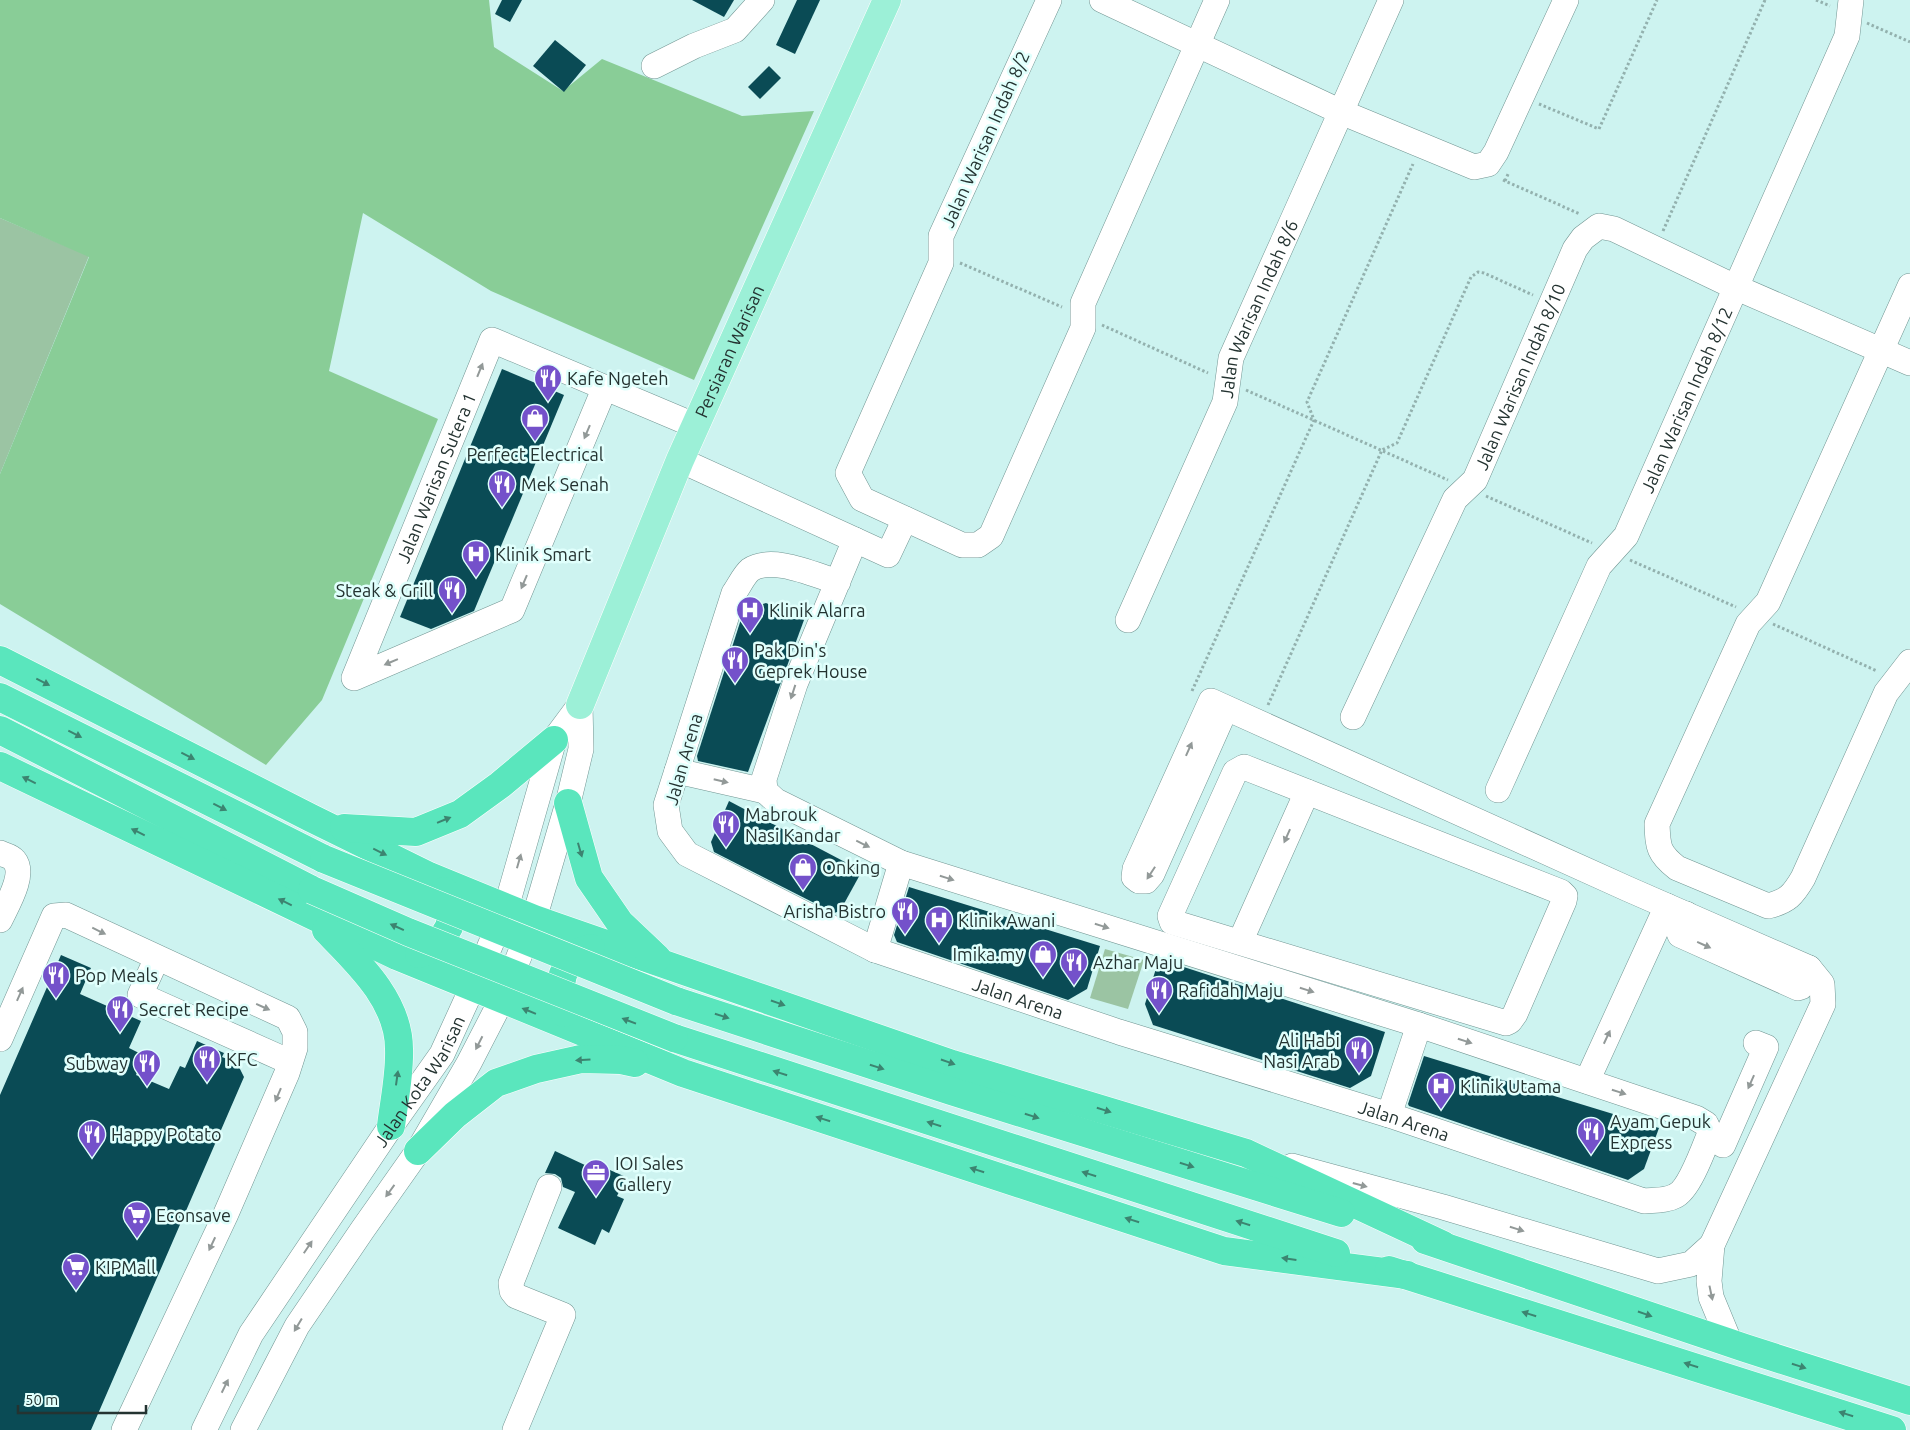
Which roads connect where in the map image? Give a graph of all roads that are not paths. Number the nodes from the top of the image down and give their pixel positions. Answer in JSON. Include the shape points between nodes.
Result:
{"nodes":[{"id":1,"x":762,"y":0,"type":"edge"},
{"id":2,"x":887,"y":0,"type":"edge"},
{"id":3,"x":1049,"y":0,"type":"edge"},
{"id":4,"x":1102,"y":0,"type":"edge"},
{"id":5,"x":1217,"y":0,"type":"edge"},
{"id":6,"x":1391,"y":0,"type":"edge"},
{"id":7,"x":1566,"y":0,"type":"edge"},
{"id":8,"x":1851,"y":0,"type":"edge"},
{"id":9,"x":1197,"y":44,"type":"junction"},
{"id":10,"x":654,"y":66,"type":"dead end"},
{"id":11,"x":1341,"y":112,"type":"junction"},
{"id":12,"x":1910,"y":286,"type":"edge"},
{"id":13,"x":1735,"y":287,"type":"junction"},
{"id":14,"x":1882,"y":350,"type":"junction"},
{"id":15,"x":1910,"y":363,"type":"edge"},
{"id":16,"x":606,"y":387,"type":"junction"},
{"id":17,"x":696,"y":426,"type":"junction"},
{"id":18,"x":680,"y":460,"type":"junction"},
{"id":19,"x":905,"y":519,"type":"junction"},
{"id":20,"x":855,"y":540,"type":"junction"},
{"id":21,"x":838,"y":582,"type":"junction"},
{"id":22,"x":1128,"y":620,"type":"dead end"},
{"id":23,"x":0,"y":660,"type":"edge"},
{"id":24,"x":1903,"y":671,"type":"edge"},
{"id":25,"x":0,"y":697,"type":"edge"},
{"id":26,"x":1209,"y":700,"type":"junction"},
{"id":27,"x":580,"y":705,"type":"junction"},
{"id":28,"x":1353,"y":717,"type":"dead end"},
{"id":29,"x":0,"y":730,"type":"edge"},
{"id":30,"x":554,"y":740,"type":"junction"},
{"id":31,"x":0,"y":766,"type":"edge"},
{"id":32,"x":677,"y":771,"type":"junction"},
{"id":33,"x":1498,"y":790,"type":"dead end"},
{"id":34,"x":765,"y":791,"type":"junction"},
{"id":35,"x":1306,"y":792,"type":"junction"},
{"id":36,"x":568,"y":802,"type":"junction"},
{"id":37,"x":311,"y":818,"type":"junction"},
{"id":38,"x":1172,"y":829,"type":"junction"},
{"id":39,"x":1203,"y":843,"type":"junction"},
{"id":40,"x":0,"y":853,"type":"edge"},
{"id":41,"x":901,"y":863,"type":"junction"},
{"id":42,"x":429,"y":876,"type":"junction"},
{"id":43,"x":311,"y":902,"type":"junction"},
{"id":44,"x":506,"y":908,"type":"junction"},
{"id":45,"x":1676,"y":910,"type":"junction"},
{"id":46,"x":534,"y":919,"type":"junction"},
{"id":47,"x":0,"y":920,"type":"edge"},
{"id":48,"x":1240,"y":942,"type":"junction"},
{"id":49,"x":620,"y":950,"type":"junction"},
{"id":50,"x":875,"y":950,"type":"junction"},
{"id":51,"x":396,"y":956,"type":"junction"},
{"id":52,"x":157,"y":958,"type":"junction"},
{"id":53,"x":661,"y":962,"type":"junction"},
{"id":54,"x":473,"y":986,"type":"junction"},
{"id":55,"x":502,"y":999,"type":"junction"},
{"id":56,"x":1419,"y":1025,"type":"junction"},
{"id":57,"x":589,"y":1036,"type":"junction"},
{"id":58,"x":0,"y":1039,"type":"edge"},
{"id":59,"x":1756,"y":1043,"type":"dead end"},
{"id":60,"x":290,"y":1062,"type":"junction"},
{"id":61,"x":683,"y":1074,"type":"junction"},
{"id":62,"x":1587,"y":1081,"type":"junction"},
{"id":63,"x":1389,"y":1115,"type":"junction"},
{"id":64,"x":390,"y":1126,"type":"junction"},
{"id":65,"x":1715,"y":1142,"type":"junction"},
{"id":66,"x":418,"y":1152,"type":"junction"},
{"id":67,"x":1246,"y":1153,"type":"junction"},
{"id":68,"x":1751,"y":1158,"type":"junction"},
{"id":69,"x":549,"y":1187,"type":"dead end"},
{"id":70,"x":1443,"y":1245,"type":"junction"},
{"id":71,"x":1712,"y":1245,"type":"junction"},
{"id":72,"x":1406,"y":1276,"type":"junction"},
{"id":73,"x":1730,"y":1344,"type":"junction"},
{"id":74,"x":1910,"y":1402,"type":"edge"},
{"id":75,"x":124,"y":1430,"type":"edge"},
{"id":76,"x":204,"y":1430,"type":"edge"},
{"id":77,"x":243,"y":1430,"type":"edge"},
{"id":78,"x":515,"y":1430,"type":"edge"},
{"id":79,"x":1892,"y":1430,"type":"edge"}],
"edges":[{"from":1,"to":10,"type":"street","via":[[734,30]]},
{"from":2,"to":17,"type":"main road","name":"Persiaran Warisan"},
{"from":3,"to":19,"type":"street","name":"Jalan Warisan Indah 8/2","via":[[942,236],[941,263],[848,473],[862,499]]},
{"from":4,"to":9,"type":"street"},
{"from":5,"to":9,"type":"street"},
{"from":6,"to":11,"type":"street","name":"Jalan Warisan Indah 8/6"},
{"from":7,"to":11,"type":"street","via":[[1488,164],[1474,167]]},
{"from":8,"to":13,"type":"street","name":"Jalan Warisan Indah 8/12","via":[[1847,36]]},
{"from":9,"to":11,"type":"street"},
{"from":9,"to":19,"type":"street","via":[[1083,303],[1083,328],[991,536],[978,545],[962,545]]},
{"from":11,"to":22,"type":"street","name":"Jalan Warisan Indah 8/6","via":[[1231,358],[1225,402]]},
{"from":12,"to":14,"type":"street"},
{"from":13,"to":14,"type":"street"},
{"from":13,"to":28,"type":"street","name":"Jalan Warisan Indah 8/10","via":[[1614,229],[1599,226],[1583,238],[1575,249],[1475,480],[1455,499]]},
{"from":13,"to":33,"type":"street","name":"Jalan Warisan Indah 8/12","via":[[1626,536],[1599,566]]},
{"from":14,"to":15,"type":"street"},
{"from":14,"to":24,"type":"street","via":[[1768,602],[1748,624],[1657,824],[1658,846],[1668,860],[1677,868],[1768,906],[1793,895],[1886,692]]},
{"from":16,"to":16,"type":"street","name":"Jalan Warisan Sutera 1","one_way":true,"via":[[512,610],[354,678],[492,340]]},
{"from":16,"to":17,"type":"street","name":"Jalan Warisan Sutera 1"},
{"from":17,"to":18,"type":"main road","name":"Persiaran Warisan"},
{"from":18,"to":20,"type":"street"},
{"from":18,"to":27,"type":"main road","name":"Persiaran Warisan"},
{"from":19,"to":20,"type":"street","via":[[888,555]]},
{"from":20,"to":21,"type":"street"},
{"from":21,"to":32,"type":"street","name":"Jalan Arena","via":[[782,566],[762,564],[748,571],[734,593]]},
{"from":21,"to":34,"type":"street","one_way":true,"via":[[795,684],[764,779]]},
{"from":23,"to":37,"type":"highway","one_way":true},
{"from":25,"to":70,"type":"highway","one_way":true,"bridge":true,"via":[[324,859],[676,1001],[960,1094]]},
{"from":26,"to":38,"type":"street"},
{"from":38,"to":26,"type":"street","one_way":true,"via":[[1152,874],[1143,882],[1136,879],[1135,869]]},
{"from":26,"to":45,"type":"street"},
{"from":27,"to":30,"type":"street","name":"Jalan Kota Warisan"},
{"from":27,"to":36,"type":"street","name":"Jalan Kota Warisan","via":[[581,749]]},
{"from":29,"to":43,"type":"highway"},
{"from":37,"to":30,"type":"highway","one_way":true,"via":[[349,829],[416,832],[460,814]]},
{"from":44,"to":30,"type":"street","name":"Jalan Kota Warisan","one_way":true},
{"from":43,"to":31,"type":"highway","one_way":true},
{"from":32,"to":34,"type":"street","one_way":true},
{"from":32,"to":50,"type":"street","name":"Jalan Arena","via":[[666,805],[670,831],[687,854]]},
{"from":34,"to":41,"type":"street","one_way":true,"via":[[776,801]]},
{"from":35,"to":39,"type":"street","via":[[1240,768],[1235,772]]},
{"from":35,"to":48,"type":"street","one_way":true},
{"from":35,"to":48,"type":"street","via":[[1561,892],[1564,900],[1515,1014],[1506,1023]]},
{"from":36,"to":46,"type":"street","name":"Jalan Kota Warisan"},
{"from":36,"to":53,"type":"highway","one_way":true,"via":[[589,878],[620,923]]},
{"from":37,"to":42,"type":"highway","one_way":true},
{"from":38,"to":39,"type":"street"},
{"from":39,"to":48,"type":"street","via":[[1170,916],[1172,922]]},
{"from":40,"to":47,"type":"street","via":[[13,858],[19,869],[17,882]]},
{"from":41,"to":50,"type":"street"},
{"from":41,"to":56,"type":"street","one_way":true},
{"from":42,"to":44,"type":"highway"},
{"from":42,"to":51,"type":"highway","via":[[448,894],[454,905],[449,927],[436,948],[419,954]]},
{"from":43,"to":51,"type":"highway"},
{"from":64,"to":43,"type":"highway","one_way":true,"via":[[400,1048],[397,1031],[386,1003]]},
{"from":72,"to":43,"type":"highway","one_way":true,"bridge":true,"via":[[674,1038],[408,932]]},
{"from":44,"to":46,"type":"highway"},
{"from":44,"to":54,"type":"street","name":"Jalan Kota Warisan"},
{"from":62,"to":45,"type":"street","one_way":true},
{"from":45,"to":68,"type":"street","via":[[1809,968],[1822,984],[1823,1004]]},
{"from":46,"to":49,"type":"highway"},
{"from":46,"to":55,"type":"street","name":"Jalan Kota Warisan"},
{"from":49,"to":53,"type":"highway"},
{"from":49,"to":57,"type":"highway","via":[[591,948],[576,953],[563,974],[558,1000],[567,1019]]},
{"from":50,"to":63,"type":"street","name":"Jalan Arena","via":[[1119,1032]]},
{"from":51,"to":54,"type":"highway"},
{"from":58,"to":52,"type":"street","one_way":true,"via":[[54,916],[66,915]]},
{"from":52,"to":60,"type":"street","one_way":true,"via":[[288,1018],[295,1032],[295,1048]]},
{"from":52,"to":60,"type":"street","via":[[140,995]]},
{"from":53,"to":67,"type":"highway","one_way":true,"via":[[952,1064]]},
{"from":54,"to":55,"type":"highway"},
{"from":54,"to":64,"type":"street","name":"Jalan Kota Warisan","via":[[442,1054]]},
{"from":57,"to":55,"type":"highway","one_way":true},
{"from":55,"to":66,"type":"street","name":"Jalan Kota Warisan","one_way":true},
{"from":56,"to":62,"type":"street","one_way":true},
{"from":56,"to":63,"type":"street"},
{"from":57,"to":61,"type":"highway"},
{"from":59,"to":65,"type":"street","one_way":true,"via":[[1766,1048]]},
{"from":60,"to":75,"type":"street","one_way":true,"via":[[226,1216]]},
{"from":61,"to":66,"type":"highway","one_way":true,"via":[[621,1060],[580,1060],[536,1069],[496,1083],[455,1115]]},
{"from":72,"to":61,"type":"highway","one_way":true,"via":[[1224,1251]]},
{"from":62,"to":65,"type":"street","one_way":true,"via":[[1696,1118],[1706,1124]]},
{"from":63,"to":65,"type":"street","name":"Jalan Arena","via":[[1644,1201],[1676,1196]]},
{"from":76,"to":64,"type":"street","name":"Jalan Kota Warisan","one_way":true,"via":[[251,1334]]},
{"from":65,"to":68,"type":"street"},
{"from":66,"to":77,"type":"street","name":"Jalan Kota Warisan","one_way":true,"via":[[297,1326]]},
{"from":67,"to":70,"type":"highway"},
{"from":67,"to":71,"type":"street","one_way":true,"via":[[1658,1271],[1691,1264]]},
{"from":68,"to":71,"type":"street"},
{"from":69,"to":78,"type":"street","via":[[511,1283],[516,1296],[564,1315]]},
{"from":70,"to":73,"type":"highway","one_way":true},
{"from":71,"to":73,"type":"street","one_way":true,"via":[[1708,1281]]},
{"from":79,"to":72,"type":"highway","one_way":true},
{"from":73,"to":74,"type":"highway","one_way":true}]}
